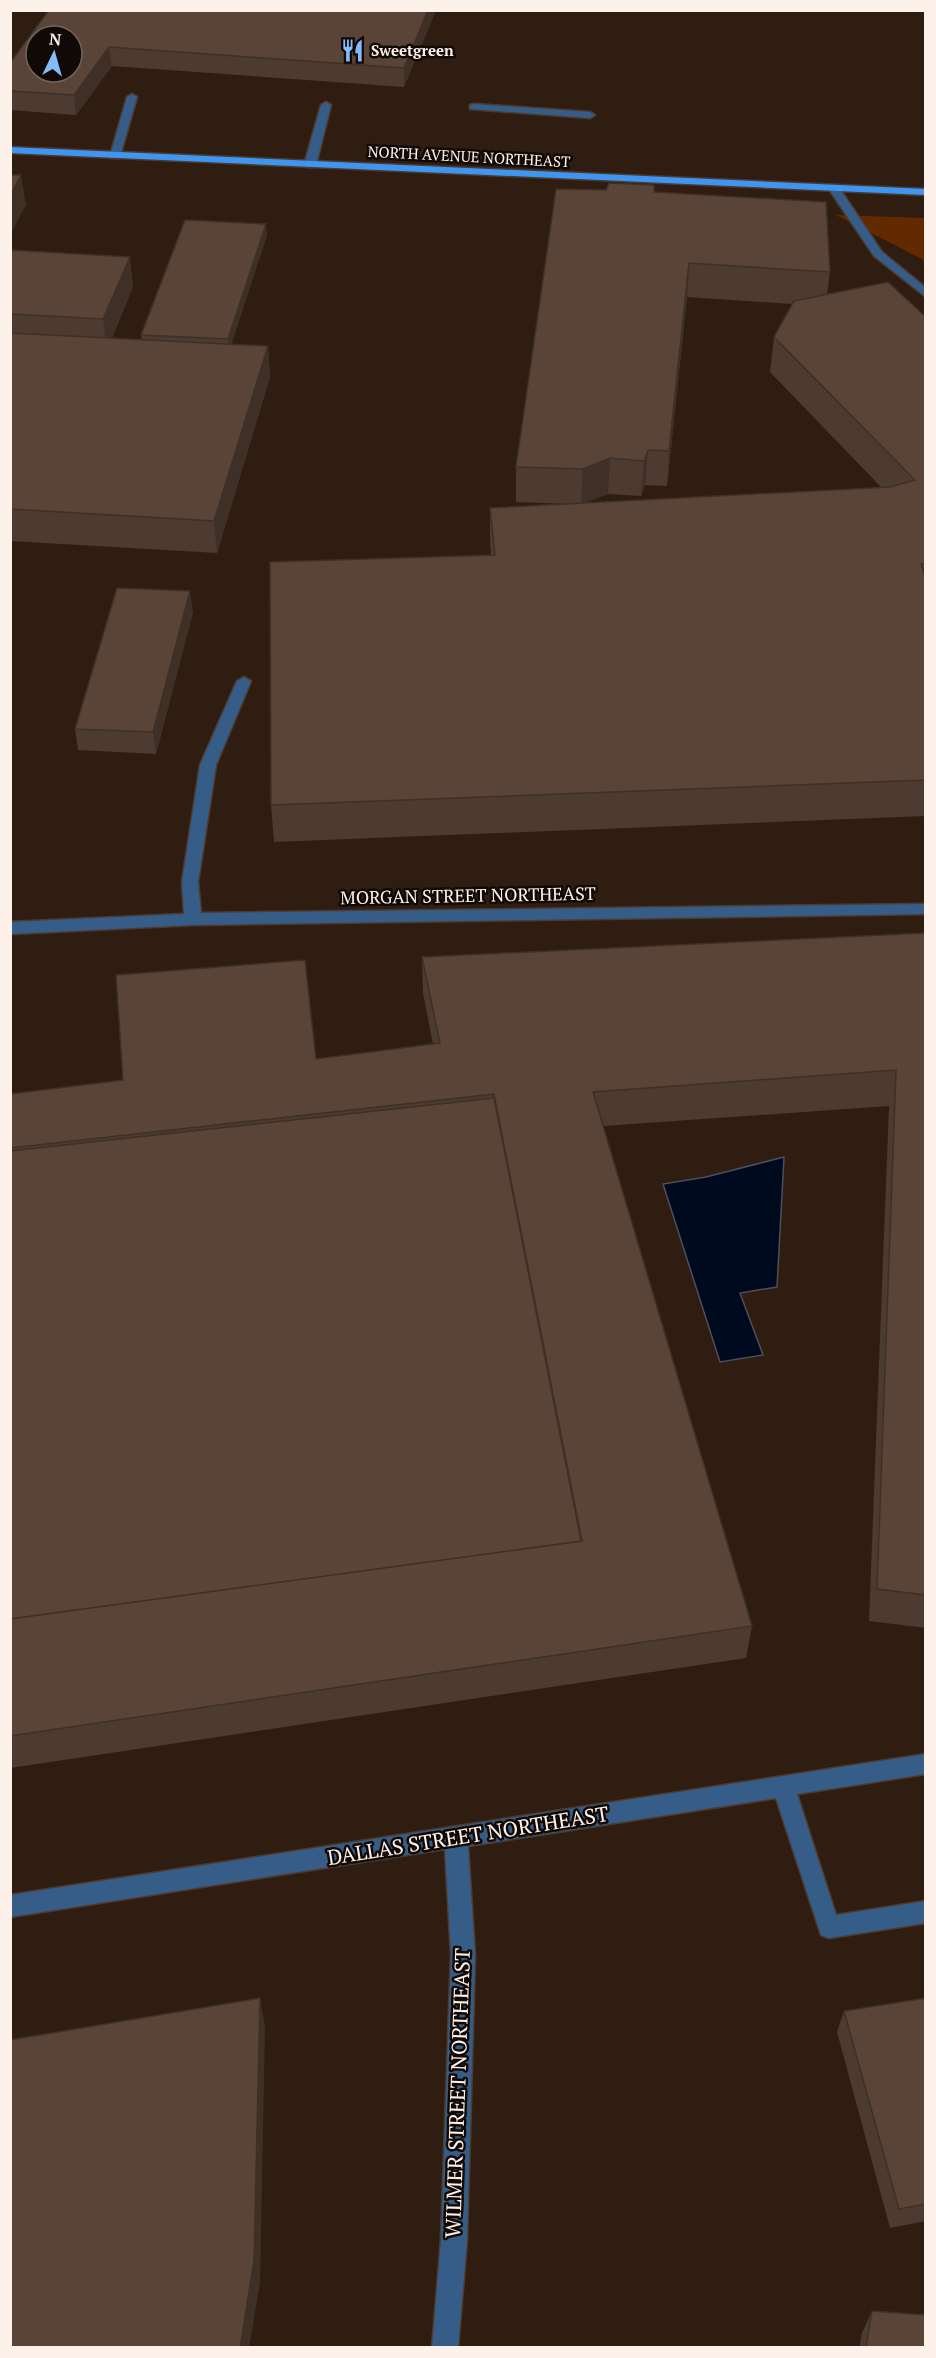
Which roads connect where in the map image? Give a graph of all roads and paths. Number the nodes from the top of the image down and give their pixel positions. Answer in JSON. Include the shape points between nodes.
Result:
{"nodes":[{"id":1,"x":132,"y":97,"type":"dead end"},
{"id":2,"x":326,"y":105,"type":"dead end"},
{"id":3,"x":474,"y":107,"type":"dead end"},
{"id":4,"x":590,"y":115,"type":"dead end"},
{"id":5,"x":10,"y":150,"type":"edge"},
{"id":6,"x":116,"y":156,"type":"junction"},
{"id":7,"x":310,"y":165,"type":"junction"},
{"id":8,"x":834,"y":188,"type":"junction"},
{"id":9,"x":926,"y":192,"type":"edge"},
{"id":10,"x":926,"y":294,"type":"edge"},
{"id":11,"x":244,"y":681,"type":"dead end"},
{"id":12,"x":926,"y":909,"type":"edge"},
{"id":13,"x":193,"y":920,"type":"junction"},
{"id":14,"x":10,"y":928,"type":"edge"},
{"id":15,"x":926,"y":1764,"type":"edge"},
{"id":16,"x":783,"y":1786,"type":"junction"},
{"id":17,"x":456,"y":1838,"type":"junction"},
{"id":18,"x":10,"y":1906,"type":"edge"},
{"id":19,"x":926,"y":1912,"type":"edge"},
{"id":20,"x":445,"y":2348,"type":"edge"}],
"edges":[{"from":1,"to":6,"type":"street"},
{"from":2,"to":7,"type":"street"},
{"from":3,"to":4,"type":"street"},
{"from":5,"to":6,"type":"main road","name":"NORTH AVENUE NORTHEAST"},
{"from":6,"to":7,"type":"main road","name":"NORTH AVENUE NORTHEAST"},
{"from":7,"to":8,"type":"main road","name":"NORTH AVENUE NORTHEAST"},
{"from":8,"to":9,"type":"main road","name":"NORTH AVENUE NORTHEAST"},
{"from":8,"to":10,"type":"street","via":[[878,254]]},
{"from":11,"to":13,"type":"street","via":[[208,765],[190,882]]},
{"from":12,"to":13,"type":"street","name":"MORGAN STREET NORTHEAST"},
{"from":13,"to":14,"type":"street","name":"MORGAN STREET NORTHEAST"},
{"from":15,"to":16,"type":"street","name":"DALLAS STREET NORTHEAST"},
{"from":16,"to":17,"type":"street","name":"DALLAS STREET NORTHEAST"},
{"from":16,"to":19,"type":"street","via":[[828,1927]]},
{"from":17,"to":18,"type":"street","name":"DALLAS STREET NORTHEAST"},
{"from":17,"to":20,"type":"street","name":"WILMER STREET NORTHEAST","via":[[463,1955],[454,2240]]}]}
